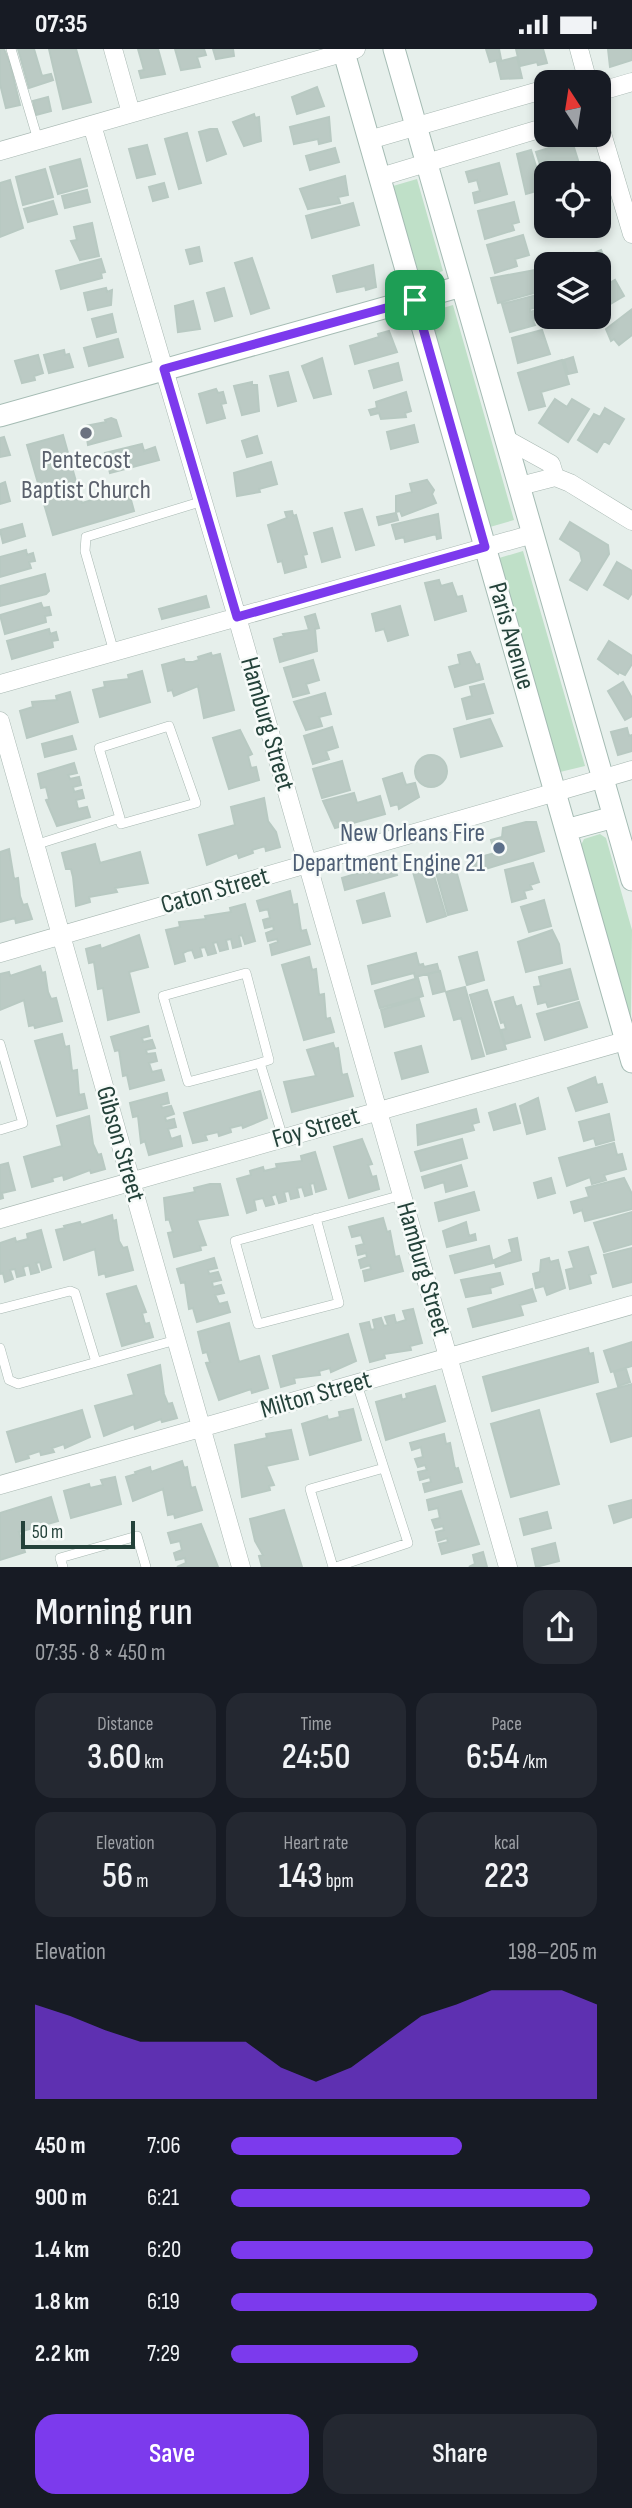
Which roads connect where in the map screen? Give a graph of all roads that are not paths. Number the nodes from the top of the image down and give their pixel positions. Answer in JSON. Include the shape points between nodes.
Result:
{"nodes":[{"id":1,"x":11,"y":49,"type":"edge"},
{"id":2,"x":113,"y":49,"type":"edge"},
{"id":3,"x":394,"y":49,"type":"edge"},
{"id":4,"x":579,"y":49,"type":"edge"},
{"id":5,"x":348,"y":50,"type":"edge"},
{"id":6,"x":585,"y":70,"type":"edge"},
{"id":7,"x":632,"y":82,"type":"edge"},
{"id":8,"x":611,"y":88,"type":"edge"},
{"id":9,"x":534,"y":92,"type":"edge"},
{"id":10,"x":131,"y":113,"type":"junction"},
{"id":11,"x":92,"y":125,"type":"junction"},
{"id":12,"x":416,"y":126,"type":"junction"},
{"id":13,"x":534,"y":131,"type":"edge"},
{"id":14,"x":38,"y":140,"type":"junction"},
{"id":15,"x":369,"y":140,"type":"junction"},
{"id":16,"x":606,"y":147,"type":"edge"},
{"id":17,"x":0,"y":151,"type":"edge"},
{"id":18,"x":427,"y":164,"type":"junction"},
{"id":19,"x":380,"y":177,"type":"junction"},
{"id":20,"x":632,"y":235,"type":"edge"},
{"id":21,"x":461,"y":286,"type":"junction"},
{"id":22,"x":415,"y":300,"type":"junction"},
{"id":23,"x":164,"y":369,"type":"junction"},
{"id":24,"x":0,"y":416,"type":"edge"},
{"id":25,"x":506,"y":439,"type":"junction"},
{"id":26,"x":555,"y":477,"type":"junction"},
{"id":27,"x":520,"y":486,"type":"junction"},
{"id":28,"x":203,"y":501,"type":"junction"},
{"id":29,"x":632,"y":521,"type":"edge"},
{"id":30,"x":533,"y":534,"type":"junction"},
{"id":31,"x":485,"y":547,"type":"junction"},
{"id":32,"x":237,"y":617,"type":"junction"},
{"id":33,"x":114,"y":652,"type":"junction"},
{"id":34,"x":0,"y":684,"type":"edge"},
{"id":35,"x":0,"y":721,"type":"edge"},
{"id":36,"x":632,"y":770,"type":"edge"},
{"id":37,"x":603,"y":778,"type":"junction"},
{"id":38,"x":555,"y":793,"type":"junction"},
{"id":39,"x":614,"y":817,"type":"junction"},
{"id":40,"x":120,"y":818,"type":"junction"},
{"id":41,"x":566,"y":830,"type":"junction"},
{"id":42,"x":35,"y":845,"type":"junction"},
{"id":43,"x":307,"y":864,"type":"junction"},
{"id":44,"x":632,"y":880,"type":"edge"},
{"id":45,"x":60,"y":936,"type":"junction"},
{"id":46,"x":0,"y":953,"type":"edge"},
{"id":47,"x":629,"y":1040,"type":"edge"},
{"id":48,"x":0,"y":1044,"type":"edge"},
{"id":49,"x":632,"y":1062,"type":"edge"},
{"id":50,"x":260,"y":1063,"type":"junction"},
{"id":51,"x":377,"y":1111,"type":"junction"},
{"id":52,"x":0,"y":1130,"type":"edge"},
{"id":53,"x":283,"y":1138,"type":"junction"},
{"id":54,"x":130,"y":1182,"type":"junction"},
{"id":55,"x":402,"y":1195,"type":"junction"},
{"id":56,"x":316,"y":1218,"type":"junction"},
{"id":57,"x":0,"y":1219,"type":"edge"},
{"id":58,"x":632,"y":1305,"type":"edge"},
{"id":59,"x":0,"y":1309,"type":"edge"},
{"id":60,"x":176,"y":1340,"type":"junction"},
{"id":61,"x":0,"y":1348,"type":"edge"},
{"id":62,"x":449,"y":1357,"type":"junction"},
{"id":63,"x":96,"y":1362,"type":"junction"},
{"id":64,"x":357,"y":1384,"type":"junction"},
{"id":65,"x":201,"y":1427,"type":"junction"},
{"id":66,"x":384,"y":1468,"type":"junction"},
{"id":67,"x":0,"y":1485,"type":"edge"},
{"id":68,"x":63,"y":1566,"type":"edge"},
{"id":69,"x":146,"y":1566,"type":"edge"},
{"id":70,"x":241,"y":1566,"type":"edge"},
{"id":71,"x":335,"y":1566,"type":"edge"},
{"id":72,"x":508,"y":1566,"type":"edge"}],
"edges":[{"from":1,"to":14,"type":"lane"},
{"from":2,"to":10,"type":"street"},
{"from":3,"to":12,"type":"street","name":"Paris Avenue"},
{"from":4,"to":6,"type":"street"},
{"from":5,"to":10,"type":"street"},
{"from":5,"to":15,"type":"street","name":"Paris Avenue"},
{"from":7,"to":8,"type":"street"},
{"from":9,"to":12,"type":"street"},
{"from":10,"to":11,"type":"street"},
{"from":11,"to":14,"type":"street"},
{"from":11,"to":23,"type":"street","name":"Hamburg Street"},
{"from":12,"to":15,"type":"street"},
{"from":12,"to":18,"type":"street","name":"Paris Avenue"},
{"from":13,"to":18,"type":"street"},
{"from":14,"to":17,"type":"street"},
{"from":15,"to":19,"type":"street","name":"Paris Avenue"},
{"from":16,"to":20,"type":"street"},
{"from":18,"to":19,"type":"street"},
{"from":18,"to":21,"type":"street","name":"Paris Avenue"},
{"from":19,"to":22,"type":"street","name":"Paris Avenue"},
{"from":21,"to":22,"type":"street"},
{"from":21,"to":25,"type":"street","name":"Paris Avenue"},
{"from":22,"to":23,"type":"street"},
{"from":22,"to":31,"type":"street","name":"Paris Avenue"},
{"from":23,"to":24,"type":"street"},
{"from":23,"to":28,"type":"street","name":"Hamburg Street"},
{"from":25,"to":26,"type":"street","via":[[551,464]]},
{"from":25,"to":27,"type":"street","name":"Paris Avenue"},
{"from":26,"to":27,"type":"street"},
{"from":26,"to":29,"type":"street"},
{"from":27,"to":30,"type":"street","name":"Paris Avenue"},
{"from":28,"to":32,"type":"street","name":"Hamburg Street"},
{"from":28,"to":33,"type":"lane","via":[[86,537],[85,551]]},
{"from":30,"to":31,"type":"street"},
{"from":30,"to":37,"type":"street","name":"Paris Avenue"},
{"from":31,"to":32,"type":"street"},
{"from":31,"to":38,"type":"street","name":"Paris Avenue"},
{"from":32,"to":33,"type":"street"},
{"from":32,"to":43,"type":"street","name":"Hamburg Street"},
{"from":33,"to":34,"type":"street"},
{"from":35,"to":42,"type":"street","name":"Gibson Street"},
{"from":36,"to":37,"type":"street","name":"Caton Street"},
{"from":37,"to":38,"type":"street","name":"Caton Street"},
{"from":37,"to":39,"type":"street","name":"Paris Avenue"},
{"from":38,"to":41,"type":"street","name":"Paris Avenue"},
{"from":38,"to":43,"type":"street","name":"Caton Street"},
{"from":39,"to":41,"type":"street"},
{"from":39,"to":44,"type":"street","name":"Paris Avenue"},
{"from":40,"to":40,"type":"lane","via":[[99,748],[169,726],[196,803],[121,824]]},
{"from":40,"to":42,"type":"lane"},
{"from":41,"to":47,"type":"street","name":"Paris Avenue"},
{"from":42,"to":45,"type":"street","name":"Gibson Street"},
{"from":43,"to":45,"type":"street","name":"Caton Street"},
{"from":43,"to":51,"type":"street","name":"Hamburg Street"},
{"from":45,"to":46,"type":"street","name":"Caton Street"},
{"from":45,"to":54,"type":"street","name":"Gibson Street"},
{"from":47,"to":49,"type":"street","name":"Paris Avenue"},
{"from":47,"to":51,"type":"street","name":"Foy Street"},
{"from":48,"to":52,"type":"lane","via":[[23,1123]]},
{"from":50,"to":50,"type":"lane","via":[[188,1082],[163,996],[246,972],[269,1060]]},
{"from":50,"to":53,"type":"lane"},
{"from":51,"to":53,"type":"street","name":"Foy Street"},
{"from":51,"to":55,"type":"street","name":"Hamburg Street"},
{"from":53,"to":54,"type":"street","name":"Foy Street"},
{"from":54,"to":57,"type":"street","name":"Foy Street"},
{"from":54,"to":60,"type":"street","name":"Gibson Street"},
{"from":55,"to":56,"type":"lane"},
{"from":55,"to":62,"type":"street","name":"Hamburg Street"},
{"from":56,"to":56,"type":"lane","via":[[235,1241],[258,1324],[339,1303]]},
{"from":58,"to":62,"type":"street","name":"Milton Street"},
{"from":59,"to":63,"type":"lane","via":[[75,1293]]},
{"from":60,"to":63,"type":"lane"},
{"from":60,"to":65,"type":"street","name":"Gibson Street"},
{"from":61,"to":63,"type":"lane","via":[[12,1384]]},
{"from":62,"to":64,"type":"street","name":"Milton Street"},
{"from":62,"to":72,"type":"street","name":"Hamburg Street"},
{"from":64,"to":65,"type":"street","name":"Milton Street"},
{"from":64,"to":66,"type":"lane"},
{"from":65,"to":67,"type":"street","name":"Milton Street"},
{"from":65,"to":70,"type":"street","name":"Gibson Street"},
{"from":66,"to":71,"type":"lane","via":[[408,1543]]},
{"from":66,"to":71,"type":"lane","via":[[310,1489]]},
{"from":68,"to":69,"type":"lane","via":[[60,1558],[137,1536]]}]}
